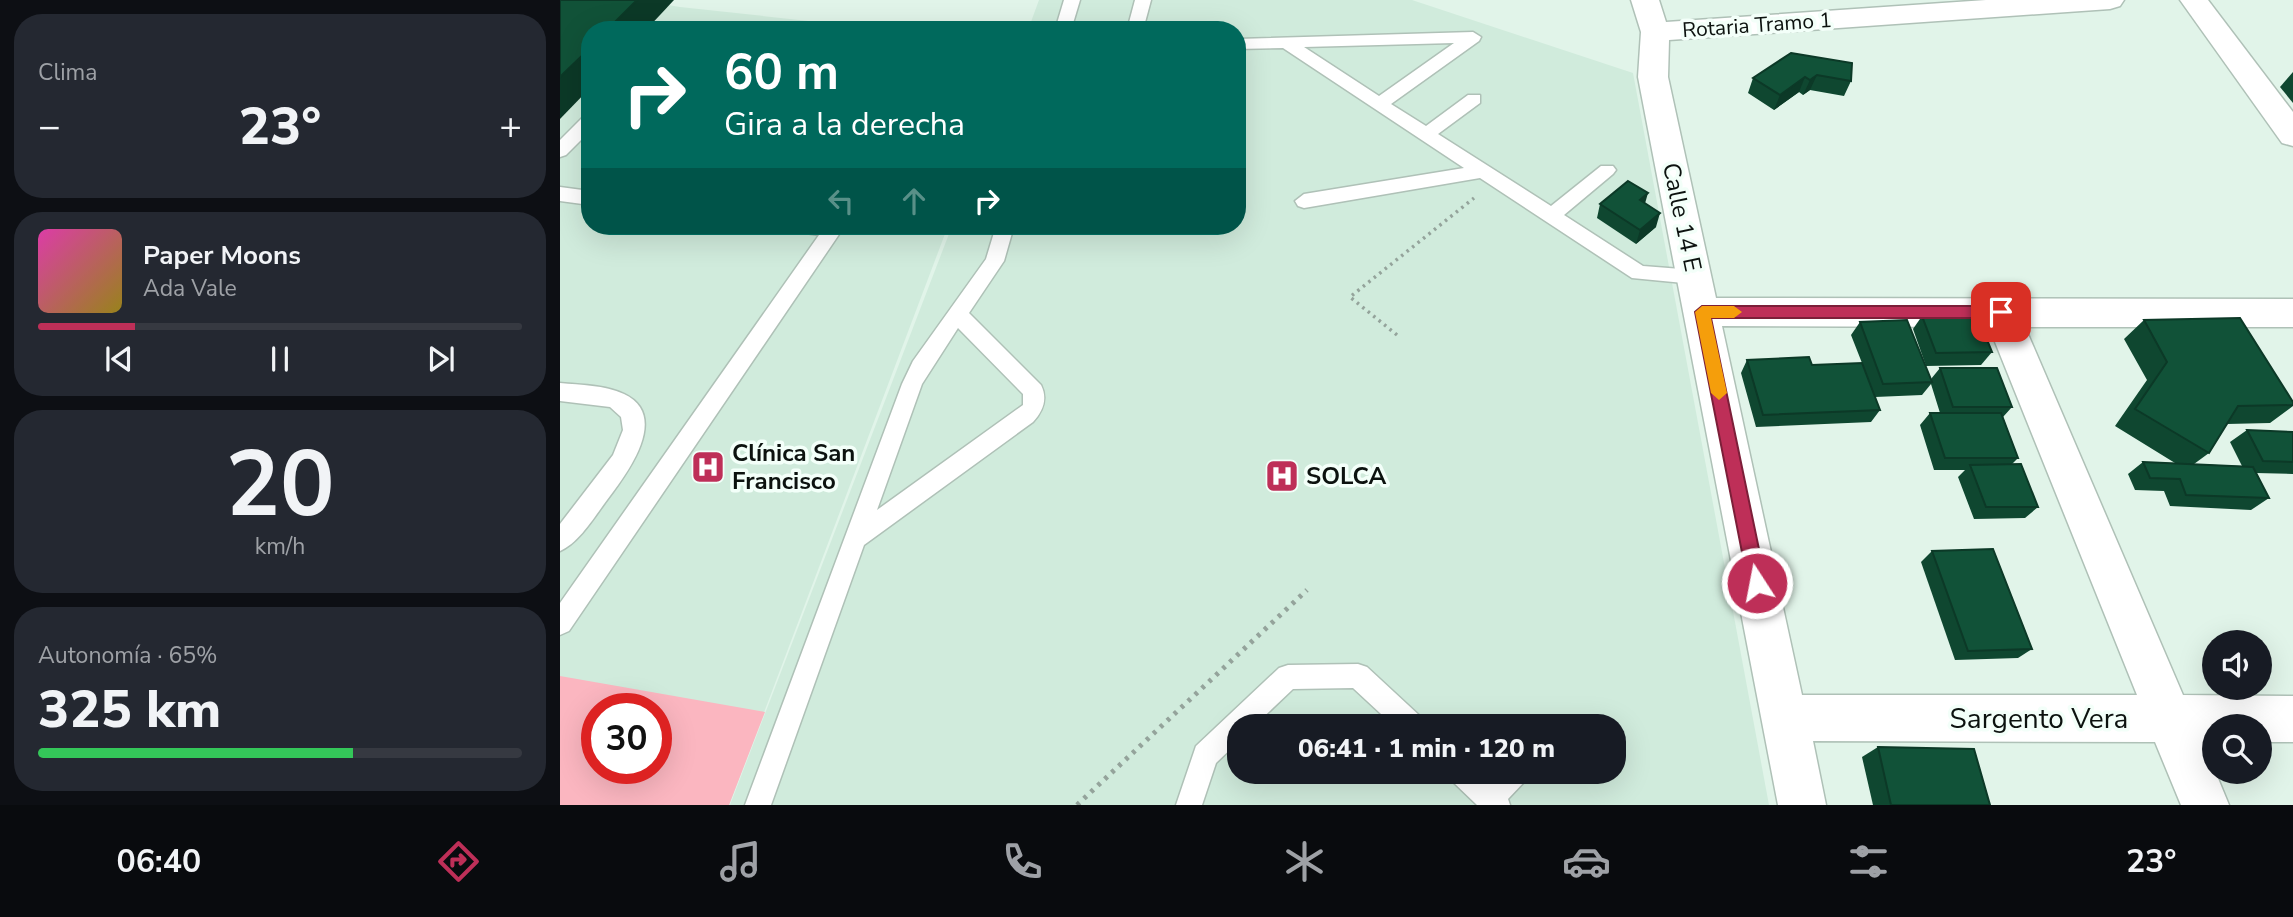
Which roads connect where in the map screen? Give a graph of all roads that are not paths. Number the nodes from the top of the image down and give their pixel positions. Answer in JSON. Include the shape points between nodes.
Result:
{"nodes":[{"id":1,"x":1072,"y":0,"type":"edge"},
{"id":2,"x":1143,"y":0,"type":"edge"},
{"id":3,"x":2110,"y":0,"type":"edge"},
{"id":4,"x":2194,"y":0,"type":"edge"},
{"id":5,"x":1650,"y":16,"type":"edge"},
{"id":6,"x":1066,"y":21,"type":"edge"},
{"id":7,"x":1137,"y":21,"type":"edge"},
{"id":8,"x":1286,"y":43,"type":"junction"},
{"id":9,"x":1246,"y":44,"type":"edge"},
{"id":10,"x":1475,"y":99,"type":"dead end"},
{"id":11,"x":1380,"y":104,"type":"junction"},
{"id":12,"x":581,"y":129,"type":"edge"},
{"id":13,"x":1426,"y":134,"type":"junction"},
{"id":14,"x":2293,"y":135,"type":"edge"},
{"id":15,"x":560,"y":151,"type":"edge"},
{"id":16,"x":1606,"y":170,"type":"dead end"},
{"id":17,"x":1489,"y":176,"type":"junction"},
{"id":18,"x":560,"y":194,"type":"edge"},
{"id":19,"x":581,"y":197,"type":"edge"},
{"id":20,"x":1304,"y":201,"type":"dead end"},
{"id":21,"x":1552,"y":216,"type":"junction"},
{"id":22,"x":830,"y":235,"type":"edge"},
{"id":23,"x":1002,"y":235,"type":"edge"},
{"id":24,"x":1698,"y":294,"type":"junction"},
{"id":25,"x":2001,"y":312,"type":"junction"},
{"id":26,"x":2293,"y":313,"type":"edge"},
{"id":27,"x":957,"y":314,"type":"junction"},
{"id":28,"x":560,"y":392,"type":"edge"},
{"id":29,"x":855,"y":539,"type":"junction"},
{"id":30,"x":560,"y":540,"type":"edge"},
{"id":31,"x":560,"y":623,"type":"edge"},
{"id":32,"x":1249,"y":714,"type":"edge"},
{"id":33,"x":1399,"y":714,"type":"edge"},
{"id":34,"x":1785,"y":718,"type":"junction"},
{"id":35,"x":2168,"y":718,"type":"junction"},
{"id":36,"x":2293,"y":719,"type":"edge"},
{"id":37,"x":1227,"y":734,"type":"edge"},
{"id":38,"x":1474,"y":784,"type":"edge"},
{"id":39,"x":1507,"y":784,"type":"edge"},
{"id":40,"x":1494,"y":802,"type":"edge"},
{"id":41,"x":758,"y":805,"type":"edge"},
{"id":42,"x":1189,"y":805,"type":"edge"},
{"id":43,"x":1802,"y":805,"type":"edge"},
{"id":44,"x":2205,"y":805,"type":"edge"}],
"edges":[{"from":1,"to":6,"type":"lane"},
{"from":2,"to":7,"type":"lane"},
{"from":3,"to":5,"type":"street","name":"Rotaria Tramo 1"},
{"from":4,"to":14,"type":"street"},
{"from":5,"to":24,"type":"street","name":"Calle 14 E","via":[[1653,77]]},
{"from":8,"to":9,"type":"lane"},
{"from":8,"to":11,"type":"lane"},
{"from":8,"to":11,"type":"lane","via":[[1474,37]]},
{"from":10,"to":13,"type":"lane"},
{"from":11,"to":13,"type":"lane"},
{"from":12,"to":15,"type":"lane"},
{"from":13,"to":17,"type":"lane"},
{"from":16,"to":21,"type":"lane"},
{"from":17,"to":20,"type":"lane"},
{"from":17,"to":21,"type":"lane"},
{"from":18,"to":19,"type":"lane"},
{"from":21,"to":24,"type":"lane","via":[[1639,273]]},
{"from":22,"to":31,"type":"lane"},
{"from":23,"to":27,"type":"lane","via":[[995,261]]},
{"from":24,"to":25,"type":"street"},
{"from":24,"to":34,"type":"street","name":"Calle 14 E"},
{"from":25,"to":26,"type":"street"},
{"from":25,"to":35,"type":"street"},
{"from":27,"to":29,"type":"lane","via":[[912,384]]},
{"from":27,"to":29,"type":"lane","via":[[1034,391],[1033,408]]},
{"from":28,"to":30,"type":"lane","via":[[623,404],[634,431],[626,453]]},
{"from":29,"to":41,"type":"lane"},
{"from":32,"to":33,"type":"lane","via":[[1288,677],[1357,676]]},
{"from":34,"to":35,"type":"street","name":"Sargento Vera"},
{"from":34,"to":43,"type":"street","name":"Calle 14 E"},
{"from":35,"to":36,"type":"street","name":"Sargento Vera"},
{"from":35,"to":44,"type":"street"},
{"from":37,"to":42,"type":"lane","via":[[1205,755]]},
{"from":38,"to":40,"type":"lane"},
{"from":39,"to":40,"type":"lane"}]}
